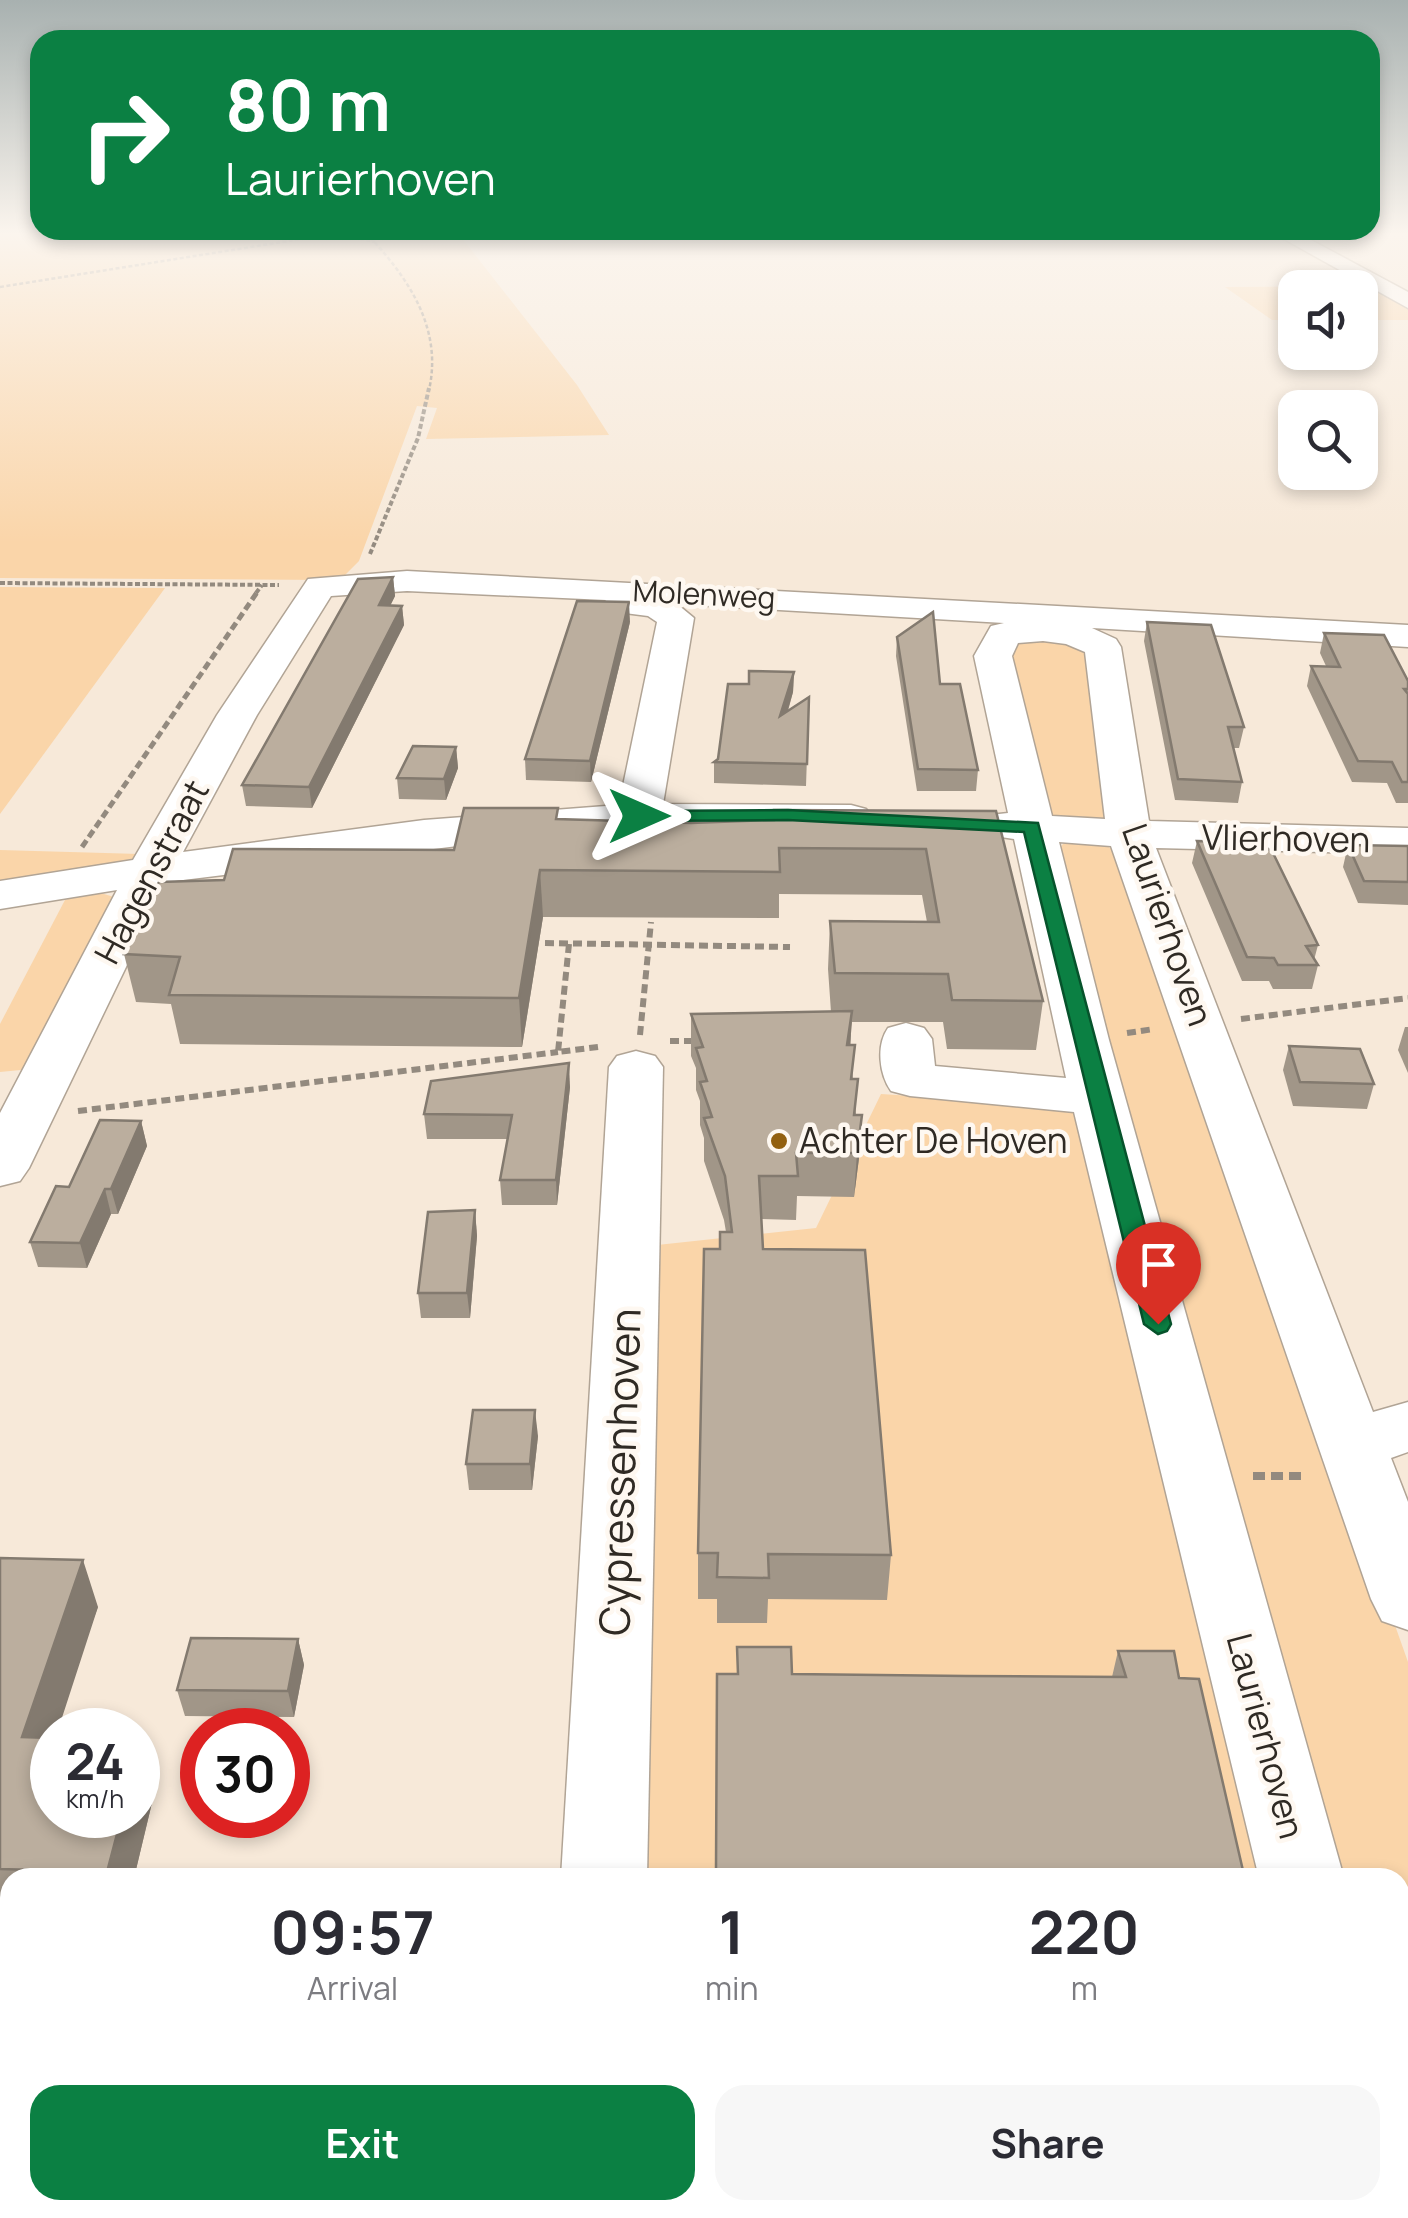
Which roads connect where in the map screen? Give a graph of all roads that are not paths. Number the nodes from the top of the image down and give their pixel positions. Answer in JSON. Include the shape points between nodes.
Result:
{"nodes":[{"id":1,"x":330,"y":589,"type":"junction"},
{"id":2,"x":1408,"y":636,"type":"edge"},
{"id":3,"x":639,"y":816,"type":"junction"},
{"id":4,"x":900,"y":820,"type":"edge"},
{"id":5,"x":957,"y":823,"type":"edge"},
{"id":6,"x":1032,"y":827,"type":"junction"},
{"id":7,"x":1129,"y":834,"type":"junction"},
{"id":8,"x":1408,"y":841,"type":"edge"},
{"id":9,"x":149,"y":872,"type":"junction"},
{"id":10,"x":0,"y":895,"type":"edge"},
{"id":11,"x":906,"y":1040,"type":"dead end"},
{"id":12,"x":638,"y":1054,"type":"road end"},
{"id":13,"x":1098,"y":1098,"type":"junction"},
{"id":14,"x":0,"y":1168,"type":"edge"},
{"id":15,"x":1375,"y":1449,"type":"edge"},
{"id":16,"x":1408,"y":1600,"type":"edge"},
{"id":17,"x":604,"y":1868,"type":"edge"},
{"id":18,"x":1299,"y":1868,"type":"edge"}],
"edges":[{"from":1,"to":2,"type":"street","name":"Molenweg","via":[[534,585]]},
{"from":1,"to":3,"type":"street","via":[[656,606],[674,613]]},
{"from":1,"to":9,"type":"street","name":"Hagenstraat","via":[[238,715]]},
{"from":3,"to":4,"type":"street"},
{"from":3,"to":9,"type":"street","via":[[428,832]]},
{"from":5,"to":6,"type":"street","name":"Vlierhoven"},
{"from":6,"to":7,"type":"street","name":"Vlierhoven"},
{"from":6,"to":7,"type":"street","name":"Laurierhoven","via":[[993,656],[1004,634],[1030,629],[1088,637],[1104,647]]},
{"from":6,"to":13,"type":"street","name":"Laurierhoven"},
{"from":7,"to":8,"type":"street","name":"Vlierhoven"},
{"from":7,"to":15,"type":"street","name":"Laurierhoven"},
{"from":9,"to":10,"type":"street"},
{"from":9,"to":14,"type":"street","name":"Hagenstraat"},
{"from":11,"to":13,"type":"street","via":[[910,1080]]},
{"from":12,"to":17,"type":"street","name":"Cypressenhoven"},
{"from":13,"to":18,"type":"street","name":"Laurierhoven"},
{"from":15,"to":16,"type":"street","name":"Laurierhoven"}]}
